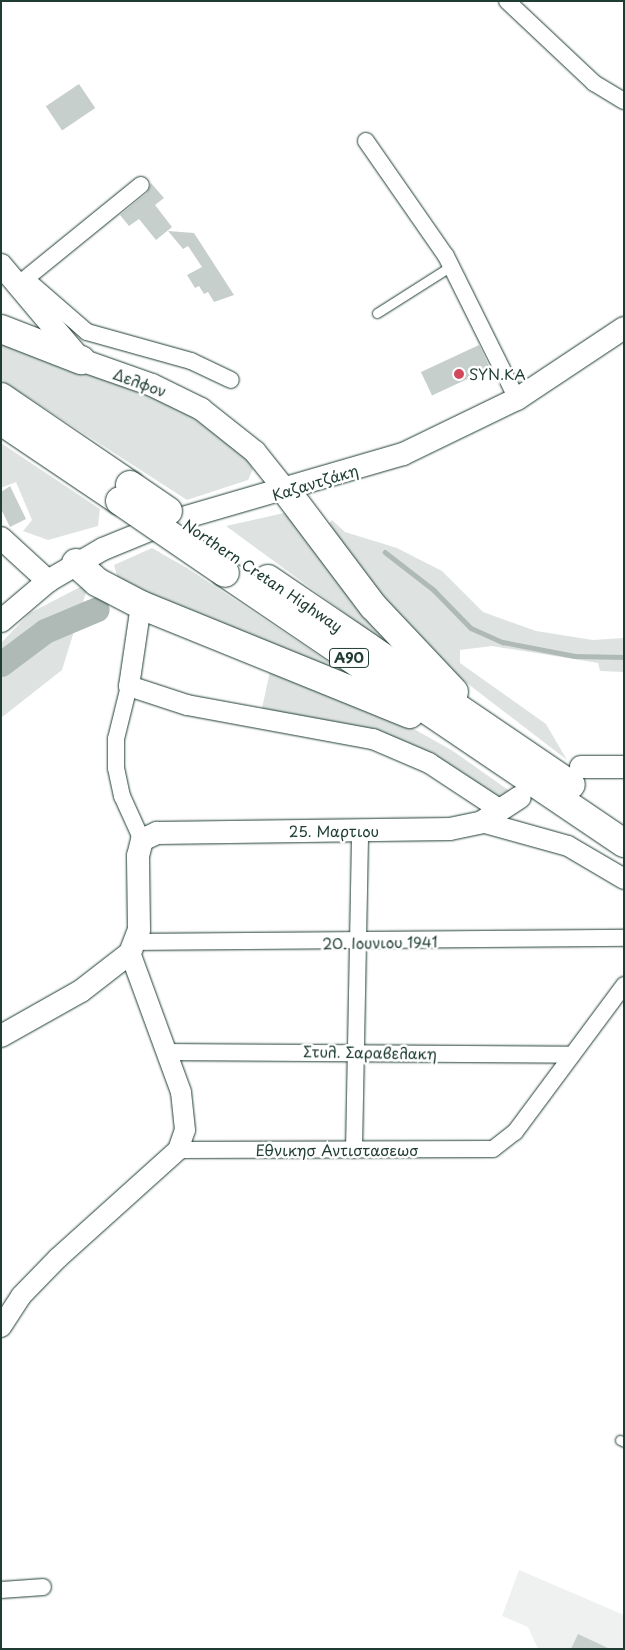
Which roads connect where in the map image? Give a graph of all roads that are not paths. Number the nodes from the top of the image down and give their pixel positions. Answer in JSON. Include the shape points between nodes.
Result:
{"nodes":[{"id":1,"x":507,"y":1,"type":"edge"},
{"id":2,"x":624,"y":101,"type":"edge"},
{"id":3,"x":366,"y":141,"type":"dead end"},
{"id":4,"x":141,"y":185,"type":"dead end"},
{"id":5,"x":1,"y":265,"type":"edge"},
{"id":6,"x":451,"y":266,"type":"junction"},
{"id":7,"x":22,"y":282,"type":"junction"},
{"id":8,"x":377,"y":313,"type":"dead end"},
{"id":9,"x":624,"y":328,"type":"edge"},
{"id":10,"x":1,"y":329,"type":"edge"},
{"id":11,"x":80,"y":360,"type":"junction"},
{"id":12,"x":231,"y":380,"type":"dead end"},
{"id":13,"x":1,"y":397,"type":"edge"},
{"id":14,"x":517,"y":399,"type":"junction"},
{"id":15,"x":1,"y":421,"type":"edge"},
{"id":16,"x":287,"y":492,"type":"junction"},
{"id":17,"x":125,"y":493,"type":"junction"},
{"id":18,"x":1,"y":538,"type":"edge"},
{"id":19,"x":76,"y":563,"type":"junction"},
{"id":20,"x":48,"y":581,"type":"junction"},
{"id":21,"x":141,"y":605,"type":"junction"},
{"id":22,"x":1,"y":621,"type":"edge"},
{"id":23,"x":129,"y":686,"type":"junction"},
{"id":24,"x":477,"y":733,"type":"junction"},
{"id":25,"x":581,"y":767,"type":"dead end"},
{"id":26,"x":624,"y":767,"type":"edge"},
{"id":27,"x":520,"y":797,"type":"dead end"},
{"id":28,"x":491,"y":815,"type":"junction"},
{"id":29,"x":624,"y":821,"type":"edge"},
{"id":30,"x":360,"y":831,"type":"junction"},
{"id":31,"x":142,"y":840,"type":"junction"},
{"id":32,"x":624,"y":843,"type":"edge"},
{"id":33,"x":624,"y":879,"type":"edge"},
{"id":34,"x":624,"y":938,"type":"edge"},
{"id":35,"x":358,"y":942,"type":"junction"},
{"id":36,"x":134,"y":948,"type":"junction"},
{"id":37,"x":624,"y":985,"type":"edge"},
{"id":38,"x":1,"y":1036,"type":"edge"},
{"id":39,"x":356,"y":1050,"type":"junction"},
{"id":40,"x":170,"y":1052,"type":"junction"},
{"id":41,"x":570,"y":1055,"type":"junction"},
{"id":42,"x":178,"y":1150,"type":"junction"},
{"id":43,"x":354,"y":1150,"type":"junction"},
{"id":44,"x":1,"y":1327,"type":"edge"},
{"id":45,"x":43,"y":1587,"type":"dead end"},
{"id":46,"x":1,"y":1590,"type":"edge"}],
"edges":[{"from":1,"to":2,"type":"street","via":[[594,83]]},
{"from":3,"to":6,"type":"street"},
{"from":4,"to":7,"type":"street"},
{"from":5,"to":7,"type":"main road"},
{"from":6,"to":8,"type":"lane"},
{"from":6,"to":14,"type":"street"},
{"from":7,"to":11,"type":"main road"},
{"from":7,"to":12,"type":"street","via":[[87,332],[192,361]]},
{"from":9,"to":14,"type":"main road","name":"Καζαντζάκη"},
{"from":10,"to":11,"type":"highway"},
{"from":11,"to":16,"type":"main road","name":"Δελφον","via":[[152,385],[201,409],[255,452]]},
{"from":13,"to":17,"type":"highway","name":"Northern Cretan Highway","number":"Α90"},
{"from":14,"to":16,"type":"main road","name":"Καζαντζάκη","via":[[403,454]]},
{"from":15,"to":17,"type":"highway","name":"Northern Cretan Highway","number":"Α90"},
{"from":16,"to":19,"type":"main road","name":"Καζαντζάκη","via":[[169,522]]},
{"from":16,"to":24,"type":"highway","via":[[373,606]]},
{"from":17,"to":24,"type":"highway","name":"Northern Cretan Highway","number":"Α90","bridge":true},
{"from":18,"to":20,"type":"main road"},
{"from":19,"to":20,"type":"main road","name":"Καζαντζάκη"},
{"from":19,"to":21,"type":"highway","via":[[97,582]]},
{"from":20,"to":22,"type":"main road","name":"Καζαντζάκη"},
{"from":21,"to":23,"type":"street"},
{"from":21,"to":24,"type":"highway"},
{"from":23,"to":28,"type":"street","via":[[187,705],[373,739],[428,763]]},
{"from":23,"to":31,"type":"street","via":[[116,739],[116,768],[122,796]]},
{"from":24,"to":29,"type":"highway","name":"Northern Cretan Highway","number":"Α90"},
{"from":24,"to":32,"type":"highway","name":"Northern Cretan Highway","number":"Α90"},
{"from":25,"to":26,"type":"main road"},
{"from":27,"to":28,"type":"main road","name":"25. Μαρτιου"},
{"from":28,"to":30,"type":"main road","name":"25. Μαρτιου","via":[[450,830]]},
{"from":28,"to":33,"type":"street","via":[[568,846]]},
{"from":30,"to":31,"type":"main road","name":"25. Μαρτιου","via":[[157,833]]},
{"from":30,"to":35,"type":"street"},
{"from":31,"to":36,"type":"main road"},
{"from":34,"to":35,"type":"street","name":"20. Ιουνιου 1941"},
{"from":35,"to":36,"type":"street","name":"20. Ιουνιου 1941"},
{"from":35,"to":39,"type":"street"},
{"from":36,"to":38,"type":"main road","via":[[81,992]]},
{"from":36,"to":40,"type":"street"},
{"from":37,"to":41,"type":"street"},
{"from":39,"to":40,"type":"street","name":"Στυλ. Σαραβελακη"},
{"from":39,"to":41,"type":"street","name":"Στυλ. Σαραβελακη"},
{"from":39,"to":43,"type":"street"},
{"from":40,"to":42,"type":"street","via":[[184,1130]]},
{"from":41,"to":43,"type":"street","name":"Εθνικησ Αντιστασεωσ","via":[[515,1132],[495,1148]]},
{"from":42,"to":43,"type":"street","name":"Εθνικησ Αντιστασεωσ"},
{"from":42,"to":44,"type":"street","via":[[58,1258],[21,1296]]},
{"from":45,"to":46,"type":"street"}]}
